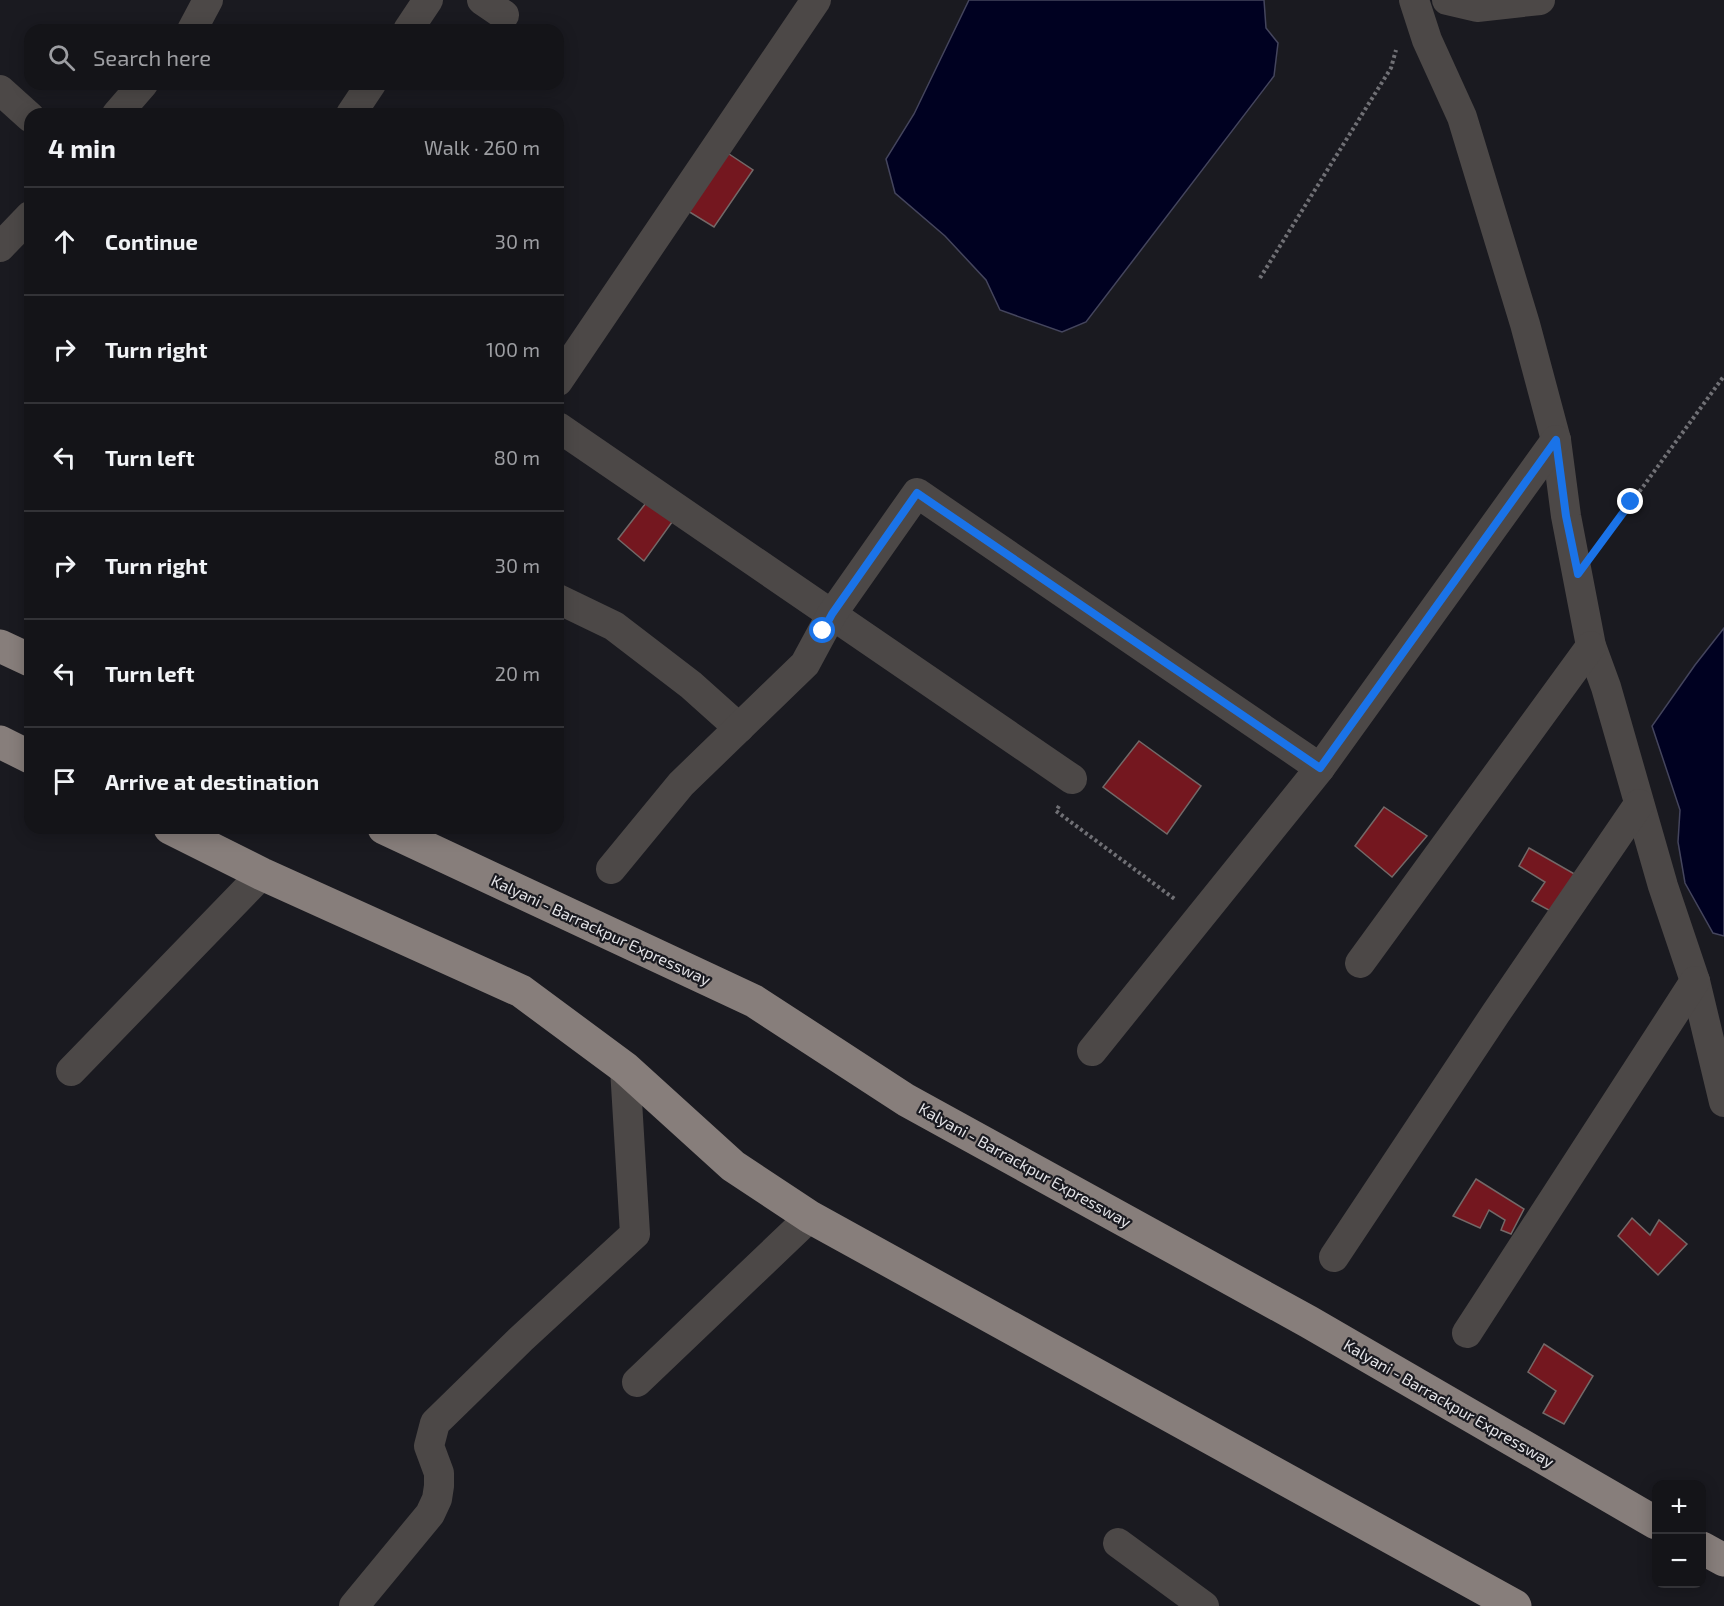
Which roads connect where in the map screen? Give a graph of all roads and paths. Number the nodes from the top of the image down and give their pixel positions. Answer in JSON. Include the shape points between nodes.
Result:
{"nodes":[{"id":1,"x":208,"y":0,"type":"edge"},
{"id":2,"x":428,"y":0,"type":"edge"},
{"id":3,"x":816,"y":0,"type":"edge"},
{"id":4,"x":1414,"y":0,"type":"edge"},
{"id":5,"x":1447,"y":0,"type":"edge"},
{"id":6,"x":1540,"y":0,"type":"edge"},
{"id":7,"x":195,"y":24,"type":"edge"},
{"id":8,"x":412,"y":24,"type":"edge"},
{"id":9,"x":1391,"y":68,"type":"dead end"},
{"id":10,"x":0,"y":90,"type":"edge"},
{"id":11,"x":137,"y":90,"type":"edge"},
{"id":12,"x":367,"y":90,"type":"edge"},
{"id":13,"x":122,"y":108,"type":"edge"},
{"id":14,"x":355,"y":108,"type":"edge"},
{"id":15,"x":24,"y":112,"type":"edge"},
{"id":16,"x":24,"y":222,"type":"edge"},
{"id":17,"x":0,"y":247,"type":"edge"},
{"id":18,"x":1260,"y":278,"type":"dead end"},
{"id":19,"x":564,"y":372,"type":"edge"},
{"id":20,"x":1724,"y":376,"type":"edge"},
{"id":21,"x":564,"y":431,"type":"edge"},
{"id":22,"x":1556,"y":440,"type":"junction"},
{"id":23,"x":1578,"y":574,"type":"junction"},
{"id":24,"x":564,"y":602,"type":"edge"},
{"id":25,"x":832,"y":614,"type":"junction"},
{"id":26,"x":0,"y":646,"type":"edge"},
{"id":27,"x":1591,"y":646,"type":"junction"},
{"id":28,"x":24,"y":657,"type":"edge"},
{"id":29,"x":739,"y":728,"type":"junction"},
{"id":30,"x":0,"y":742,"type":"edge"},
{"id":31,"x":24,"y":755,"type":"edge"},
{"id":32,"x":1320,"y":768,"type":"junction"},
{"id":33,"x":1072,"y":779,"type":"joint"},
{"id":34,"x":1639,"y":804,"type":"junction"},
{"id":35,"x":182,"y":834,"type":"edge"},
{"id":36,"x":397,"y":834,"type":"edge"},
{"id":37,"x":611,"y":869,"type":"dead end"},
{"id":38,"x":262,"y":874,"type":"junction"},
{"id":39,"x":1201,"y":918,"type":"junction"},
{"id":40,"x":1360,"y":963,"type":"dead end"},
{"id":41,"x":1695,"y":981,"type":"junction"},
{"id":42,"x":1092,"y":1051,"type":"dead end"},
{"id":43,"x":625,"y":1068,"type":"junction"},
{"id":44,"x":71,"y":1071,"type":"dead end"},
{"id":45,"x":1724,"y":1102,"type":"edge"},
{"id":46,"x":810,"y":1217,"type":"junction"},
{"id":47,"x":1334,"y":1257,"type":"dead end"},
{"id":48,"x":1467,"y":1332,"type":"dead end"},
{"id":49,"x":637,"y":1382,"type":"dead end"},
{"id":50,"x":1652,"y":1522,"type":"edge"},
{"id":51,"x":1118,"y":1544,"type":"dead end"},
{"id":52,"x":1706,"y":1551,"type":"edge"},
{"id":53,"x":1724,"y":1560,"type":"edge"},
{"id":54,"x":354,"y":1606,"type":"edge"},
{"id":55,"x":1204,"y":1606,"type":"edge"},
{"id":56,"x":1515,"y":1606,"type":"edge"}],
"edges":[{"from":1,"to":7,"type":"street"},
{"from":2,"to":8,"type":"street"},
{"from":3,"to":19,"type":"street"},
{"from":4,"to":22,"type":"street","via":[[1462,117]]},
{"from":5,"to":6,"type":"street","via":[[1477,7]]},
{"from":9,"to":18,"type":"path"},
{"from":10,"to":15,"type":"street"},
{"from":11,"to":13,"type":"street"},
{"from":12,"to":14,"type":"street"},
{"from":16,"to":17,"type":"street"},
{"from":20,"to":23,"type":"path"},
{"from":21,"to":25,"type":"street"},
{"from":22,"to":23,"type":"street"},
{"from":22,"to":32,"type":"street"},
{"from":23,"to":27,"type":"street"},
{"from":24,"to":29,"type":"street","via":[[614,626]]},
{"from":25,"to":29,"type":"street","via":[[805,664]]},
{"from":25,"to":32,"type":"street","via":[[917,493]]},
{"from":25,"to":33,"type":"street"},
{"from":26,"to":28,"type":"highway"},
{"from":27,"to":34,"type":"street"},
{"from":27,"to":40,"type":"street"},
{"from":29,"to":37,"type":"street","via":[[681,784]]},
{"from":30,"to":31,"type":"highway"},
{"from":32,"to":39,"type":"street"},
{"from":33,"to":39,"type":"path","via":[[1056,811]]},
{"from":34,"to":41,"type":"street"},
{"from":34,"to":47,"type":"street"},
{"from":35,"to":38,"type":"highway"},
{"from":36,"to":50,"type":"highway","name":"Kalyani - Barrackpur Expressway","via":[[754,1001],[906,1100],[1309,1322]]},
{"from":38,"to":43,"type":"highway","via":[[521,991]]},
{"from":38,"to":44,"type":"street"},
{"from":39,"to":42,"type":"street"},
{"from":41,"to":45,"type":"street"},
{"from":41,"to":48,"type":"street"},
{"from":43,"to":46,"type":"highway","via":[[733,1166]]},
{"from":43,"to":54,"type":"street","via":[[634,1234],[435,1423],[429,1446],[439,1473],[437,1499],[430,1514]]},
{"from":46,"to":49,"type":"street"},
{"from":46,"to":56,"type":"highway"},
{"from":51,"to":55,"type":"street"},
{"from":52,"to":53,"type":"highway"}]}
